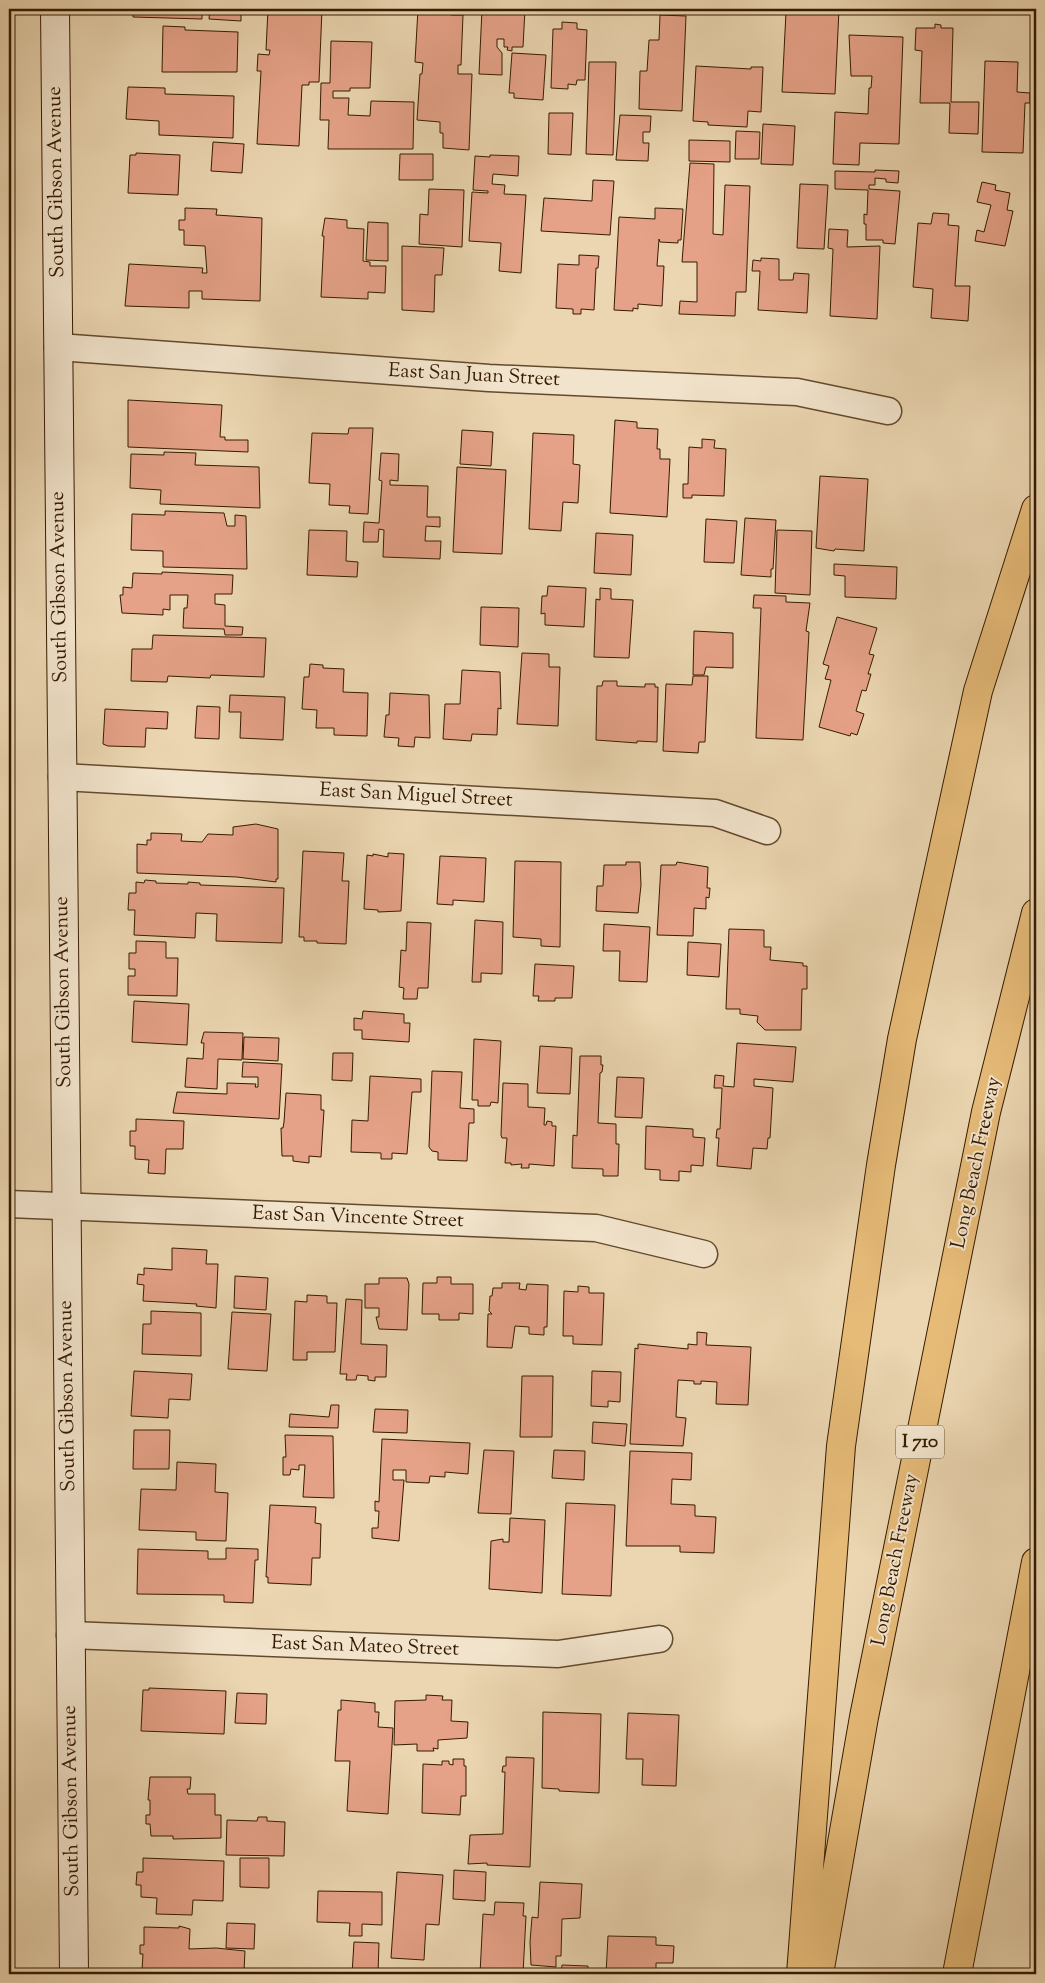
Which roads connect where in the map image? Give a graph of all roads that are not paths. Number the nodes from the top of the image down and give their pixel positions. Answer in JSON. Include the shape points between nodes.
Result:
{"nodes":[{"id":1,"x":55,"y":9,"type":"edge"},
{"id":2,"x":58,"y":347,"type":"junction"},
{"id":3,"x":888,"y":411,"type":"dead end"},
{"id":4,"x":1036,"y":509,"type":"edge"},
{"id":5,"x":62,"y":777,"type":"junction"},
{"id":6,"x":767,"y":831,"type":"dead end"},
{"id":7,"x":1036,"y":913,"type":"edge"},
{"id":8,"x":9,"y":1204,"type":"edge"},
{"id":9,"x":66,"y":1206,"type":"junction"},
{"id":10,"x":704,"y":1254,"type":"dead end"},
{"id":11,"x":1036,"y":1562,"type":"edge"},
{"id":12,"x":70,"y":1636,"type":"junction"},
{"id":13,"x":659,"y":1640,"type":"dead end"},
{"id":14,"x":74,"y":1974,"type":"edge"},
{"id":15,"x":801,"y":1974,"type":"edge"},
{"id":16,"x":818,"y":1974,"type":"edge"},
{"id":17,"x":957,"y":1974,"type":"edge"}],
"edges":[{"from":1,"to":2,"type":"street","name":"South Gibson Avenue"},
{"from":2,"to":3,"type":"street","name":"East San Juan Street","via":[[489,378],[798,392]]},
{"from":2,"to":5,"type":"street","name":"South Gibson Avenue"},
{"from":4,"to":15,"type":"highway","via":[[978,692],[902,1039],[883,1155],[841,1446]]},
{"from":5,"to":6,"type":"street","name":"East San Miguel Street","via":[[715,813]]},
{"from":5,"to":9,"type":"street","name":"South Gibson Avenue"},
{"from":7,"to":16,"type":"highway","name":"Long Beach Freeway","number":"I 710","via":[[986,1112],[864,1717]]},
{"from":8,"to":9,"type":"street","name":"East San Vincente Street"},
{"from":9,"to":10,"type":"street","name":"East San Vincente Street","via":[[596,1228]]},
{"from":9,"to":12,"type":"street","name":"South Gibson Avenue"},
{"from":11,"to":17,"type":"highway"},
{"from":12,"to":13,"type":"street","name":"East San Mateo Street","via":[[558,1654]]},
{"from":12,"to":14,"type":"street","name":"South Gibson Avenue"}]}
